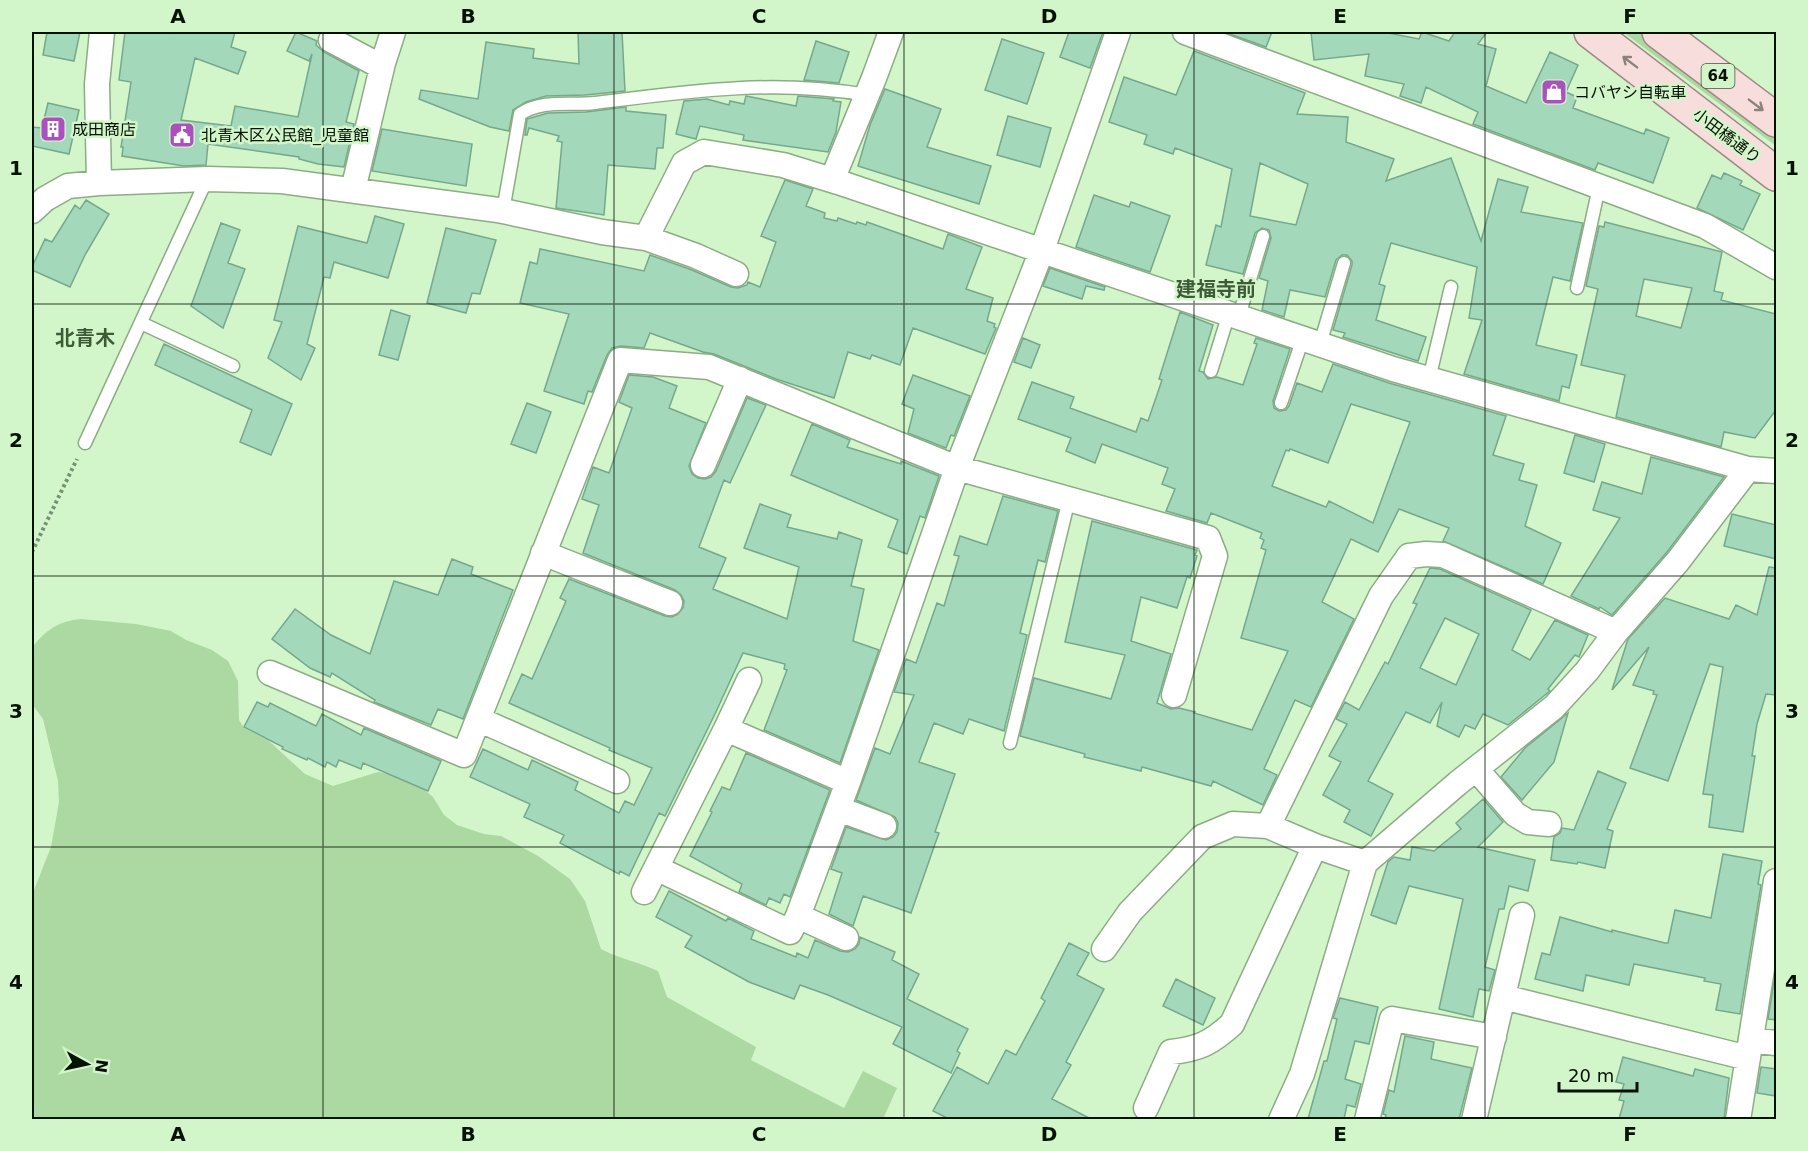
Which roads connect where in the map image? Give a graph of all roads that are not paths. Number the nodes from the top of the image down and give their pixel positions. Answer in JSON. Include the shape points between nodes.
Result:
{"nodes":[{"id":1,"x":102,"y":32,"type":"edge"},
{"id":2,"x":393,"y":32,"type":"edge"},
{"id":3,"x":891,"y":32,"type":"edge"},
{"id":4,"x":1118,"y":32,"type":"edge"},
{"id":5,"x":1185,"y":32,"type":"edge"},
{"id":6,"x":1591,"y":32,"type":"edge"},
{"id":7,"x":1659,"y":32,"type":"edge"},
{"id":8,"x":332,"y":40,"type":"dead end"},
{"id":9,"x":382,"y":67,"type":"junction"},
{"id":10,"x":867,"y":95,"type":"junction"},
{"id":11,"x":1776,"y":120,"type":"edge"},
{"id":12,"x":1776,"y":174,"type":"edge"},
{"id":13,"x":207,"y":179,"type":"junction"},
{"id":14,"x":832,"y":180,"type":"junction"},
{"id":15,"x":99,"y":183,"type":"junction"},
{"id":16,"x":1599,"y":187,"type":"junction"},
{"id":17,"x":353,"y":190,"type":"junction"},
{"id":18,"x":32,"y":211,"type":"edge"},
{"id":19,"x":502,"y":211,"type":"junction"},
{"id":20,"x":1263,"y":236,"type":"dead end"},
{"id":21,"x":645,"y":238,"type":"junction"},
{"id":22,"x":1042,"y":250,"type":"junction"},
{"id":23,"x":1344,"y":262,"type":"dead end"},
{"id":24,"x":1776,"y":267,"type":"edge"},
{"id":25,"x":736,"y":274,"type":"dead end"},
{"id":26,"x":1451,"y":287,"type":"dead end"},
{"id":27,"x":1577,"y":288,"type":"dead end"},
{"id":28,"x":1234,"y":314,"type":"junction"},
{"id":29,"x":141,"y":323,"type":"junction"},
{"id":30,"x":1312,"y":341,"type":"junction"},
{"id":31,"x":233,"y":366,"type":"dead end"},
{"id":32,"x":1211,"y":371,"type":"dead end"},
{"id":33,"x":740,"y":379,"type":"junction"},
{"id":34,"x":1429,"y":379,"type":"junction"},
{"id":35,"x":1281,"y":403,"type":"dead end"},
{"id":36,"x":85,"y":443,"type":"road end"},
{"id":37,"x":703,"y":465,"type":"dead end"},
{"id":38,"x":957,"y":468,"type":"junction"},
{"id":39,"x":1748,"y":469,"type":"junction"},
{"id":40,"x":1776,"y":471,"type":"edge"},
{"id":41,"x":1070,"y":499,"type":"junction"},
{"id":42,"x":543,"y":554,"type":"junction"},
{"id":43,"x":670,"y":603,"type":"dead end"},
{"id":44,"x":1616,"y":632,"type":"junction"},
{"id":45,"x":270,"y":673,"type":"dead end"},
{"id":46,"x":749,"y":680,"type":"dead end"},
{"id":47,"x":1173,"y":695,"type":"dead end"},
{"id":48,"x":478,"y":719,"type":"junction"},
{"id":49,"x":726,"y":729,"type":"junction"},
{"id":50,"x":1010,"y":743,"type":"dead end"},
{"id":51,"x":1476,"y":769,"type":"junction"},
{"id":52,"x":617,"y":781,"type":"dead end"},
{"id":53,"x":848,"y":782,"type":"junction"},
{"id":54,"x":839,"y":809,"type":"junction"},
{"id":55,"x":1549,"y":824,"type":"dead end"},
{"id":56,"x":885,"y":826,"type":"dead end"},
{"id":57,"x":1268,"y":826,"type":"junction"},
{"id":58,"x":1315,"y":846,"type":"junction"},
{"id":59,"x":1365,"y":863,"type":"junction"},
{"id":60,"x":656,"y":868,"type":"junction"},
{"id":61,"x":1776,"y":881,"type":"edge"},
{"id":62,"x":644,"y":892,"type":"dead end"},
{"id":63,"x":1522,"y":915,"type":"dead end"},
{"id":64,"x":798,"y":916,"type":"junction"},
{"id":65,"x":1773,"y":920,"type":"edge"},
{"id":66,"x":846,"y":938,"type":"dead end"},
{"id":67,"x":1104,"y":949,"type":"dead end"},
{"id":68,"x":1503,"y":997,"type":"junction"},
{"id":69,"x":1494,"y":1037,"type":"junction"},
{"id":70,"x":1776,"y":1043,"type":"edge"},
{"id":71,"x":1750,"y":1049,"type":"junction"},
{"id":72,"x":1146,"y":1108,"type":"dead end"},
{"id":73,"x":1281,"y":1119,"type":"edge"},
{"id":74,"x":1367,"y":1119,"type":"edge"},
{"id":75,"x":1474,"y":1119,"type":"edge"},
{"id":76,"x":1738,"y":1119,"type":"edge"}],
"edges":[{"from":1,"to":15,"type":"street","via":[[97,84]]},
{"from":2,"to":9,"type":"street"},
{"from":3,"to":10,"type":"street"},
{"from":4,"to":22,"type":"street"},
{"from":5,"to":16,"type":"street"},
{"from":12,"to":6,"type":"main road","name":"小田橋通り","number":"64","one_way":true},
{"from":7,"to":11,"type":"main road","number":"64","one_way":true},
{"from":8,"to":9,"type":"street"},
{"from":9,"to":17,"type":"street"},
{"from":10,"to":14,"type":"street"},
{"from":10,"to":19,"type":"lane","via":[[783,86],[738,87],[531,107],[520,114]]},
{"from":13,"to":15,"type":"street"},
{"from":13,"to":17,"type":"street","via":[[282,180]]},
{"from":13,"to":29,"type":"lane"},
{"from":14,"to":21,"type":"street","via":[[783,165],[704,152],[684,163]]},
{"from":14,"to":22,"type":"street"},
{"from":15,"to":18,"type":"street","via":[[68,186]]},
{"from":16,"to":24,"type":"street","via":[[1705,226]]},
{"from":16,"to":27,"type":"lane"},
{"from":17,"to":19,"type":"street"},
{"from":19,"to":21,"type":"street"},
{"from":20,"to":28,"type":"lane"},
{"from":21,"to":25,"type":"street"},
{"from":22,"to":28,"type":"street"},
{"from":22,"to":38,"type":"street"},
{"from":23,"to":30,"type":"lane"},
{"from":26,"to":34,"type":"lane"},
{"from":28,"to":30,"type":"street"},
{"from":28,"to":32,"type":"lane"},
{"from":29,"to":31,"type":"lane"},
{"from":29,"to":36,"type":"lane"},
{"from":30,"to":34,"type":"street"},
{"from":30,"to":35,"type":"lane"},
{"from":33,"to":37,"type":"street"},
{"from":33,"to":38,"type":"street"},
{"from":33,"to":42,"type":"street","via":[[709,366],[620,360]]},
{"from":34,"to":39,"type":"street"},
{"from":38,"to":41,"type":"street"},
{"from":38,"to":53,"type":"street"},
{"from":39,"to":40,"type":"street"},
{"from":39,"to":44,"type":"street","via":[[1678,561]]},
{"from":41,"to":47,"type":"street","via":[[1208,538],[1215,556]]},
{"from":41,"to":50,"type":"lane"},
{"from":42,"to":43,"type":"street"},
{"from":42,"to":48,"type":"street"},
{"from":44,"to":51,"type":"street","via":[[1554,707]]},
{"from":44,"to":57,"type":"street","via":[[1443,555],[1409,556],[1381,596]]},
{"from":45,"to":48,"type":"street","via":[[464,754]]},
{"from":46,"to":49,"type":"street"},
{"from":48,"to":52,"type":"street"},
{"from":49,"to":53,"type":"street"},
{"from":49,"to":60,"type":"street"},
{"from":51,"to":55,"type":"street","via":[[1515,814],[1528,822]]},
{"from":51,"to":59,"type":"street"},
{"from":53,"to":54,"type":"street"},
{"from":54,"to":56,"type":"street"},
{"from":54,"to":64,"type":"street"},
{"from":57,"to":58,"type":"street"},
{"from":57,"to":67,"type":"street","via":[[1233,824],[1202,837],[1130,912]]},
{"from":58,"to":59,"type":"street"},
{"from":58,"to":72,"type":"street","via":[[1232,1024],[1215,1040],[1193,1050],[1171,1052]]},
{"from":59,"to":73,"type":"street","via":[[1302,1074]]},
{"from":60,"to":62,"type":"street"},
{"from":60,"to":64,"type":"street","via":[[790,932]]},
{"from":61,"to":65,"type":"street"},
{"from":63,"to":68,"type":"street"},
{"from":64,"to":66,"type":"street"},
{"from":65,"to":71,"type":"street"},
{"from":68,"to":69,"type":"street"},
{"from":68,"to":71,"type":"street"},
{"from":69,"to":74,"type":"street","via":[[1392,1019]]},
{"from":69,"to":75,"type":"street"},
{"from":70,"to":71,"type":"street"},
{"from":71,"to":76,"type":"street"}]}
